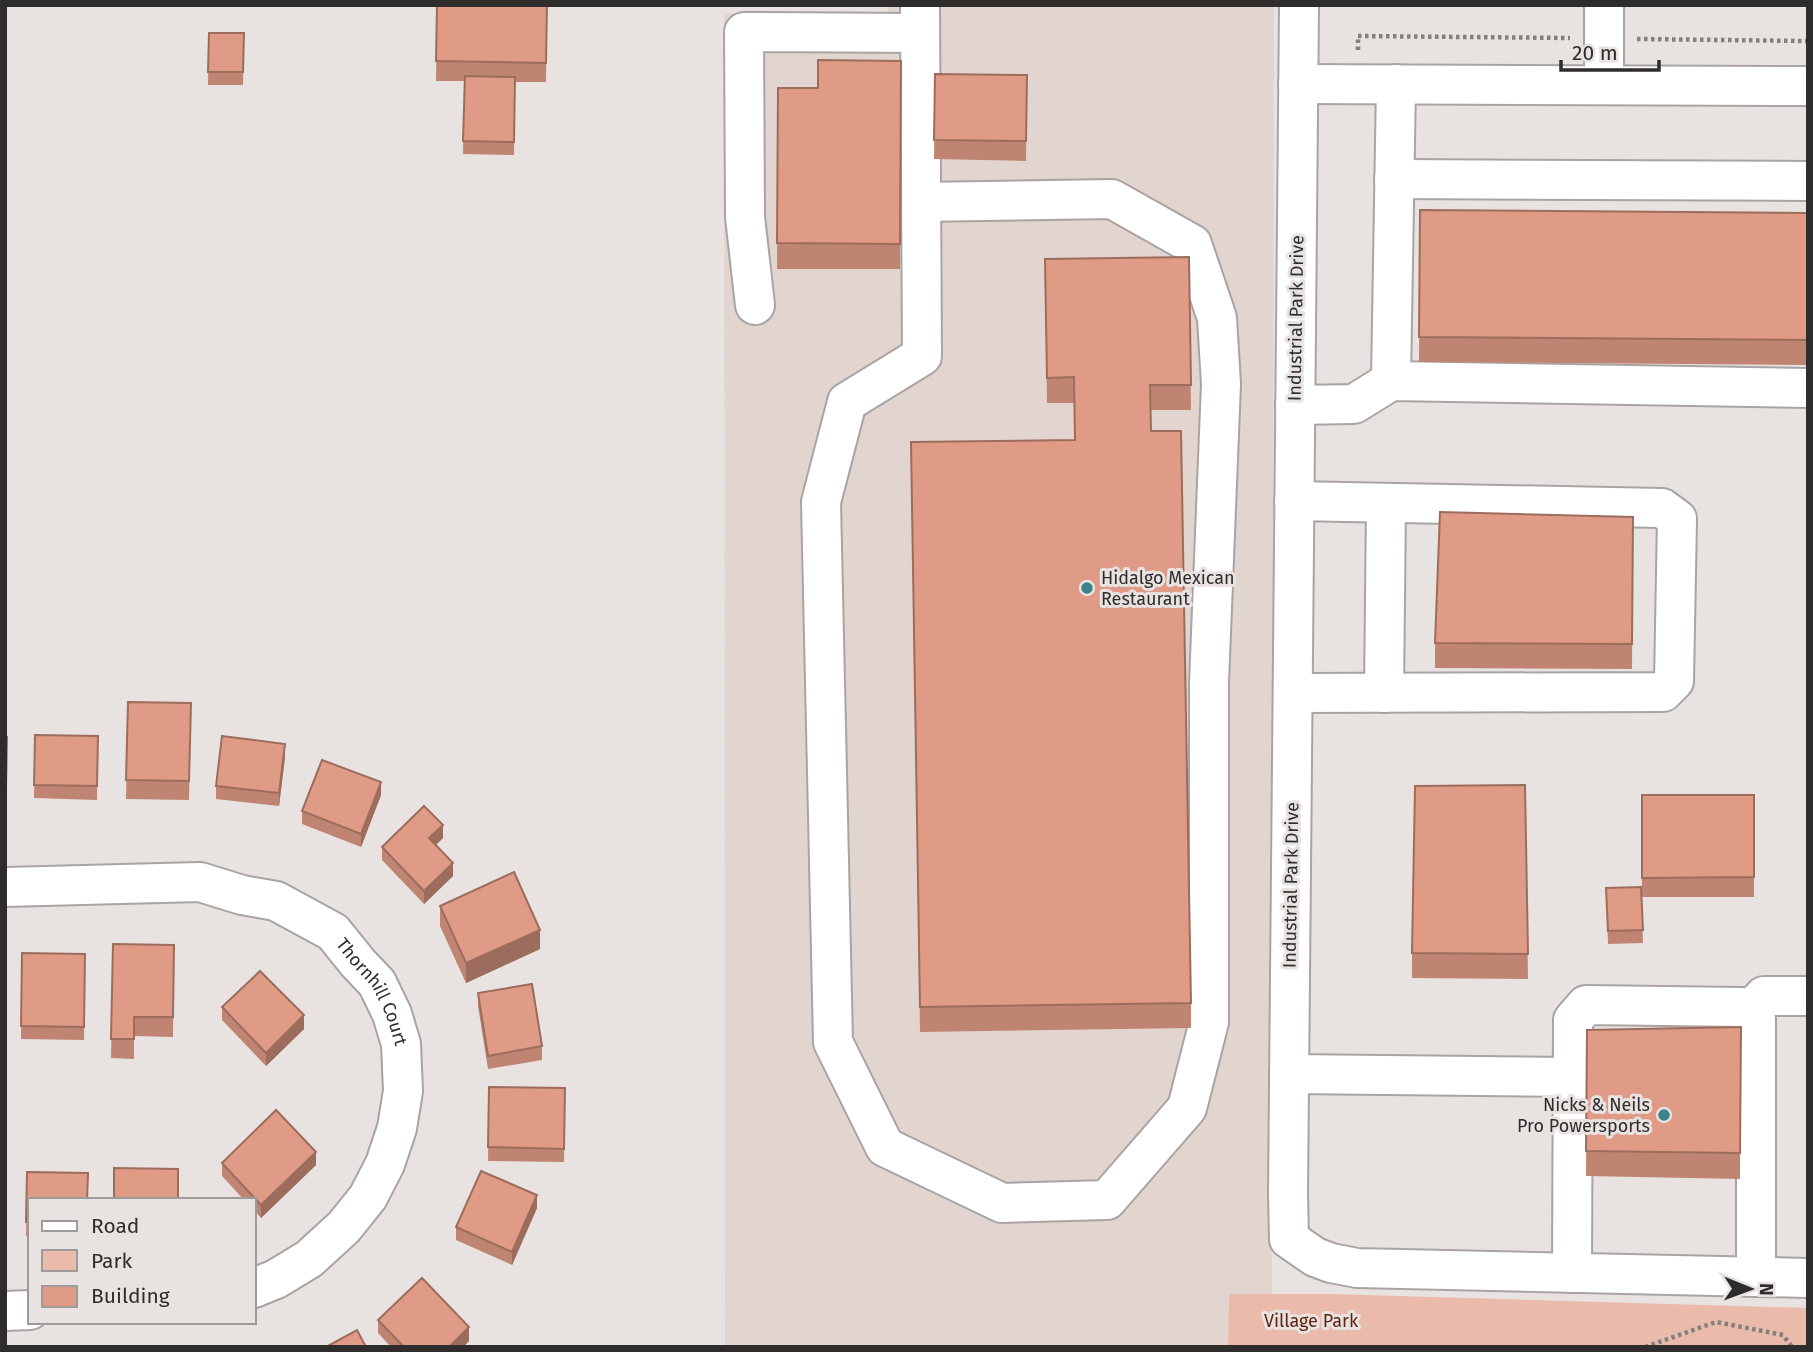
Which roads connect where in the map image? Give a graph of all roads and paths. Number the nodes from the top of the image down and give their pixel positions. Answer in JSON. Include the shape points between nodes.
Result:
{"nodes":[{"id":1,"x":1299,"y":5,"type":"edge"},
{"id":2,"x":1604,"y":5,"type":"edge"},
{"id":3,"x":920,"y":19,"type":"edge"},
{"id":4,"x":1574,"y":38,"type":"dead end"},
{"id":5,"x":1625,"y":39,"type":"dead end"},
{"id":6,"x":1808,"y":41,"type":"edge"},
{"id":7,"x":1358,"y":57,"type":"dead end"},
{"id":8,"x":1298,"y":84,"type":"junction"},
{"id":9,"x":1396,"y":84,"type":"junction"},
{"id":10,"x":1604,"y":85,"type":"junction"},
{"id":11,"x":1808,"y":86,"type":"edge"},
{"id":12,"x":1394,"y":179,"type":"junction"},
{"id":13,"x":1808,"y":181,"type":"edge"},
{"id":14,"x":921,"y":202,"type":"junction"},
{"id":15,"x":755,"y":306,"type":"dead end"},
{"id":16,"x":1391,"y":381,"type":"junction"},
{"id":17,"x":1808,"y":388,"type":"edge"},
{"id":18,"x":1295,"y":405,"type":"junction"},
{"id":19,"x":1294,"y":502,"type":"junction"},
{"id":20,"x":1385,"y":503,"type":"junction"},
{"id":21,"x":1293,"y":693,"type":"junction"},
{"id":22,"x":1384,"y":693,"type":"junction"},
{"id":23,"x":5,"y":887,"type":"edge"},
{"id":24,"x":1808,"y":996,"type":"edge"},
{"id":25,"x":1748,"y":1013,"type":"junction"},
{"id":26,"x":1289,"y":1074,"type":"junction"},
{"id":27,"x":1573,"y":1077,"type":"junction"},
{"id":28,"x":1572,"y":1273,"type":"junction"},
{"id":29,"x":1756,"y":1277,"type":"junction"},
{"id":30,"x":1808,"y":1278,"type":"edge"},
{"id":31,"x":256,"y":1287,"type":"edge"},
{"id":32,"x":28,"y":1310,"type":"edge"},
{"id":33,"x":5,"y":1311,"type":"edge"},
{"id":34,"x":1645,"y":1347,"type":"edge"},
{"id":35,"x":1792,"y":1347,"type":"edge"}],
"edges":[{"from":1,"to":8,"type":"street","name":"Industrial Park Drive"},
{"from":2,"to":10,"type":"street"},
{"from":3,"to":14,"type":"street"},
{"from":3,"to":15,"type":"street","via":[[744,32],[745,217]]},
{"from":4,"to":7,"type":"path","via":[[1358,36]]},
{"from":5,"to":6,"type":"path"},
{"from":8,"to":9,"type":"street"},
{"from":8,"to":18,"type":"street","name":"Industrial Park Drive"},
{"from":9,"to":10,"type":"street"},
{"from":9,"to":12,"type":"street"},
{"from":10,"to":11,"type":"street"},
{"from":12,"to":13,"type":"street"},
{"from":12,"to":16,"type":"street"},
{"from":14,"to":14,"type":"street","via":[[922,356],[847,402],[821,502],[833,1042],[885,1147],[1002,1203],[1107,1200],[1187,1108],[1209,1022],[1209,683],[1221,384],[1217,318],[1192,244],[1112,199]]},
{"from":16,"to":17,"type":"street"},
{"from":16,"to":18,"type":"street","via":[[1354,404]]},
{"from":18,"to":19,"type":"street","name":"Industrial Park Drive"},
{"from":19,"to":20,"type":"street"},
{"from":19,"to":21,"type":"street","name":"Industrial Park Drive"},
{"from":20,"to":22,"type":"street"},
{"from":20,"to":22,"type":"street","via":[[1662,508],[1677,519],[1674,681],[1663,692]]},
{"from":21,"to":22,"type":"street"},
{"from":21,"to":26,"type":"street","name":"Industrial Park Drive"},
{"from":23,"to":31,"type":"street","name":"Thornhill Court","via":[[200,882],[276,901],[333,932],[377,983],[401,1044],[403,1091],[385,1164],[368,1197],[344,1227],[309,1259]]},
{"from":24,"to":25,"type":"street","via":[[1764,996]]},
{"from":25,"to":27,"type":"street","via":[[1741,1007],[1586,1005],[1573,1020]]},
{"from":25,"to":29,"type":"street","via":[[1756,1019]]},
{"from":26,"to":27,"type":"street"},
{"from":26,"to":28,"type":"street","name":"Industrial Park Drive","via":[[1289,1239],[1315,1257],[1357,1268]]},
{"from":27,"to":28,"type":"street"},
{"from":28,"to":29,"type":"street","name":"Industrial Park Drive"},
{"from":29,"to":30,"type":"street","name":"Industrial Park Drive"},
{"from":32,"to":33,"type":"street"},
{"from":34,"to":35,"type":"path","via":[[1716,1322],[1783,1335]]}]}
